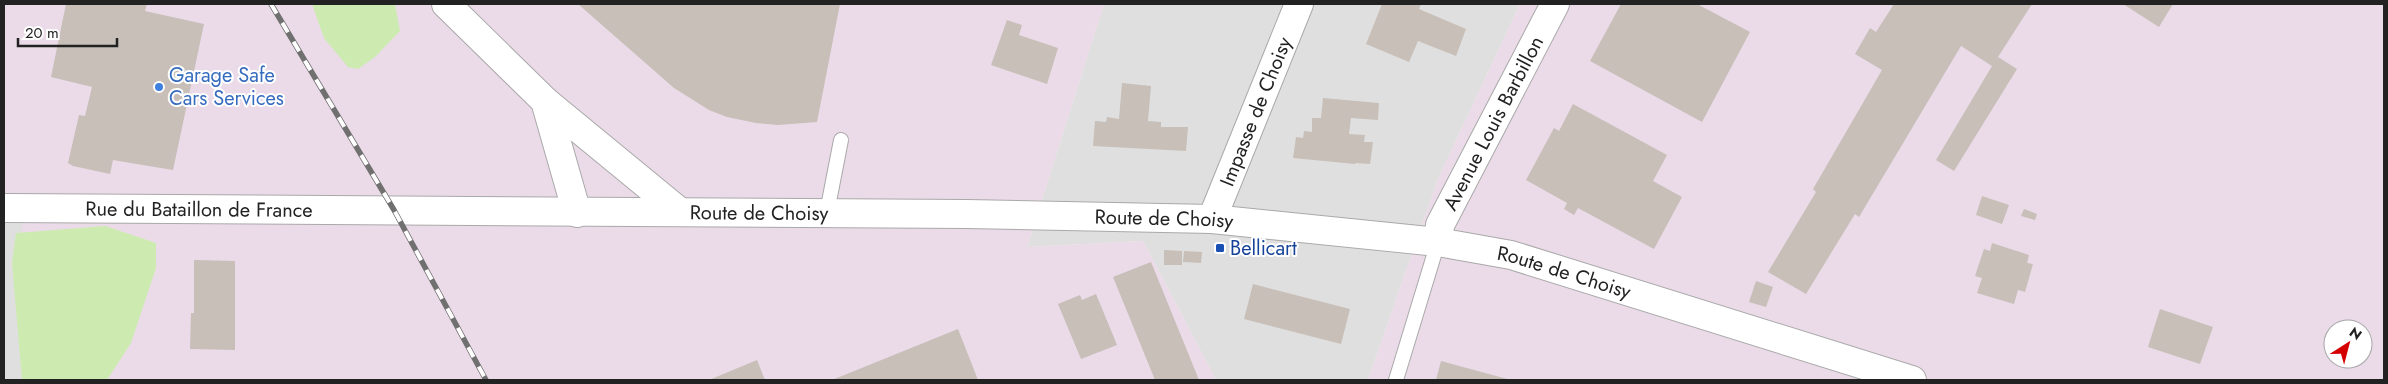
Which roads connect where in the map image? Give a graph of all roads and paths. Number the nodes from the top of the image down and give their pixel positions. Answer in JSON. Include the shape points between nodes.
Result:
{"nodes":[{"id":1,"x":446,"y":4,"type":"edge"},
{"id":2,"x":1299,"y":4,"type":"edge"},
{"id":3,"x":1555,"y":4,"type":"edge"},
{"id":4,"x":545,"y":101,"type":"junction"},
{"id":5,"x":841,"y":140,"type":"dead end"},
{"id":6,"x":4,"y":208,"type":"edge"},
{"id":7,"x":394,"y":210,"type":"joint"},
{"id":8,"x":577,"y":212,"type":"junction"},
{"id":9,"x":680,"y":212,"type":"junction"},
{"id":10,"x":827,"y":212,"type":"junction"},
{"id":11,"x":1212,"y":219,"type":"junction"},
{"id":12,"x":1438,"y":242,"type":"junction"},
{"id":13,"x":1396,"y":380,"type":"edge"},
{"id":14,"x":1912,"y":380,"type":"edge"}],
"edges":[{"from":1,"to":4,"type":"street"},
{"from":2,"to":11,"type":"street","name":"Impasse de Choisy"},
{"from":3,"to":12,"type":"street","name":"Avenue Louis Barbillon","via":[[1440,225]]},
{"from":4,"to":8,"type":"street"},
{"from":4,"to":9,"type":"street"},
{"from":5,"to":10,"type":"lane"},
{"from":6,"to":7,"type":"street","name":"Rue du Bataillon de France"},
{"from":7,"to":8,"type":"street","name":"Route de Choisy"},
{"from":8,"to":9,"type":"street","name":"Route de Choisy"},
{"from":9,"to":10,"type":"street","name":"Route de Choisy"},
{"from":10,"to":11,"type":"street","name":"Route de Choisy"},
{"from":11,"to":12,"type":"street","name":"Route de Choisy"},
{"from":12,"to":13,"type":"lane"},
{"from":12,"to":14,"type":"street","name":"Route de Choisy","via":[[1511,255]]}]}
